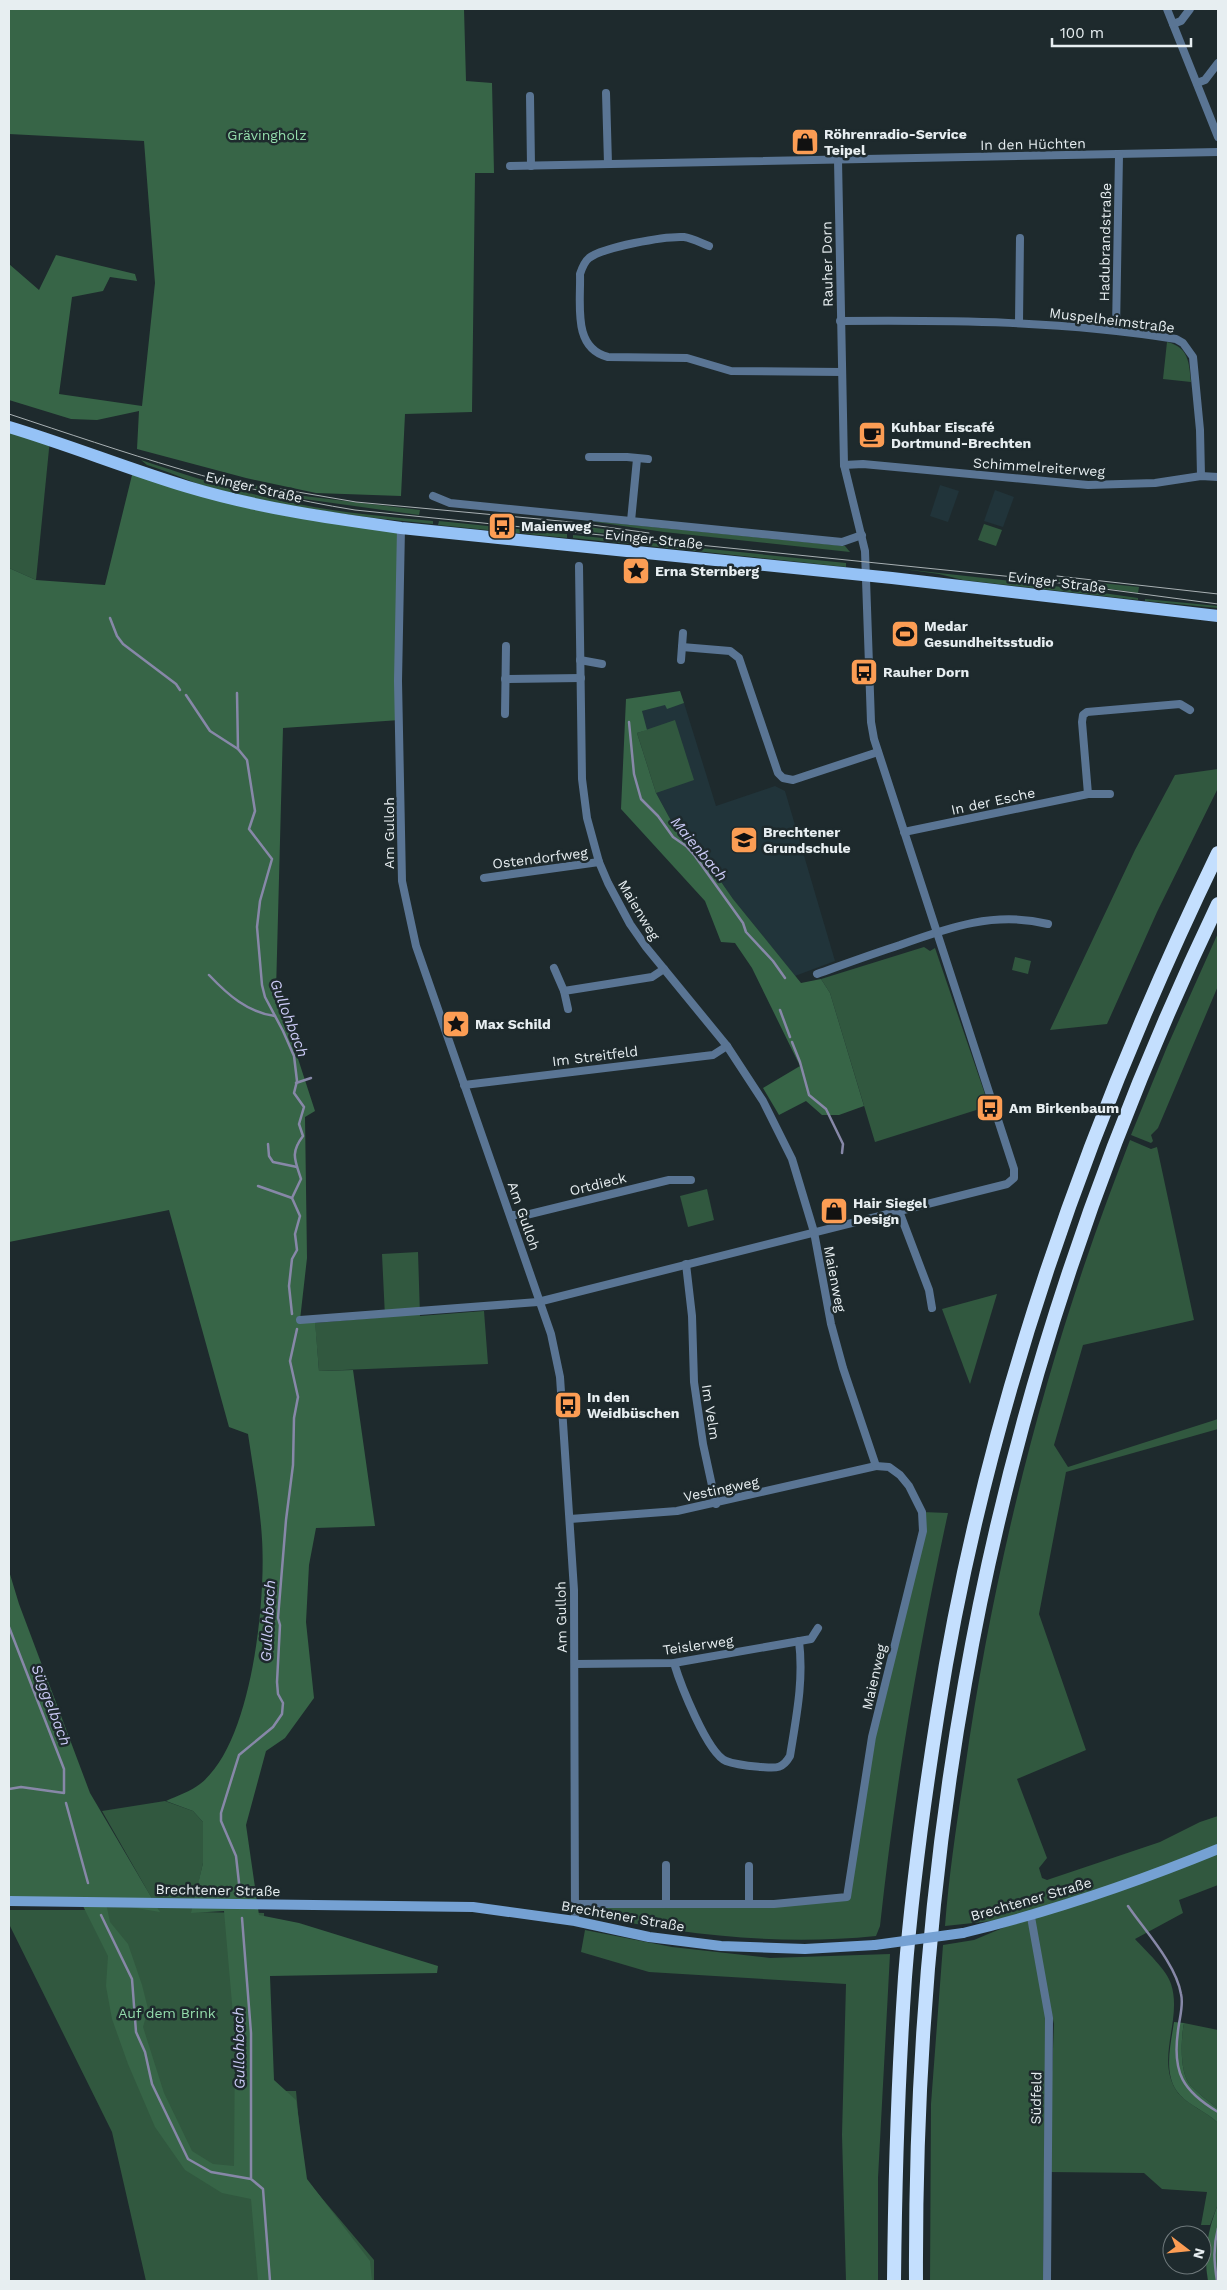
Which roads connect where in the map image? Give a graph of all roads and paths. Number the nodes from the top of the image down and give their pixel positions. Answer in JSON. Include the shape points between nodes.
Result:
{"nodes":[{"id":1,"x":1167,"y":9,"type":"edge"},
{"id":2,"x":1190,"y":9,"type":"edge"},
{"id":3,"x":1173,"y":24,"type":"junction"},
{"id":4,"x":1218,"y":63,"type":"edge"},
{"id":5,"x":1197,"y":84,"type":"junction"},
{"id":6,"x":606,"y":93,"type":"dead end"},
{"id":7,"x":530,"y":96,"type":"dead end"},
{"id":8,"x":1218,"y":136,"type":"edge"},
{"id":9,"x":1218,"y":152,"type":"edge"},
{"id":10,"x":1119,"y":155,"type":"junction"},
{"id":11,"x":838,"y":160,"type":"junction"},
{"id":12,"x":608,"y":164,"type":"junction"},
{"id":13,"x":510,"y":166,"type":"dead end"},
{"id":14,"x":530,"y":166,"type":"junction"},
{"id":15,"x":1020,"y":238,"type":"dead end"},
{"id":16,"x":709,"y":246,"type":"dead end"},
{"id":17,"x":840,"y":322,"type":"junction"},
{"id":18,"x":1019,"y":322,"type":"junction"},
{"id":19,"x":1116,"y":330,"type":"junction"},
{"id":20,"x":842,"y":372,"type":"junction"},
{"id":21,"x":9,"y":427,"type":"edge"},
{"id":22,"x":588,"y":457,"type":"dead end"},
{"id":23,"x":637,"y":459,"type":"junction"},
{"id":24,"x":648,"y":460,"type":"dead end"},
{"id":25,"x":844,"y":465,"type":"junction"},
{"id":26,"x":1201,"y":476,"type":"junction"},
{"id":27,"x":1218,"y":477,"type":"edge"},
{"id":28,"x":433,"y":496,"type":"dead end"},
{"id":29,"x":631,"y":521,"type":"junction"},
{"id":30,"x":401,"y":528,"type":"junction"},
{"id":31,"x":862,"y":535,"type":"junction"},
{"id":32,"x":579,"y":566,"type":"dead end"},
{"id":33,"x":865,"y":576,"type":"junction"},
{"id":34,"x":1218,"y":616,"type":"edge"},
{"id":35,"x":683,"y":632,"type":"dead end"},
{"id":36,"x":506,"y":646,"type":"dead end"},
{"id":37,"x":682,"y":647,"type":"junction"},
{"id":38,"x":580,"y":660,"type":"junction"},
{"id":39,"x":680,"y":660,"type":"dead end"},
{"id":40,"x":602,"y":664,"type":"dead end"},
{"id":41,"x":505,"y":678,"type":"junction"},
{"id":42,"x":581,"y":678,"type":"junction"},
{"id":43,"x":1190,"y":710,"type":"dead end"},
{"id":44,"x":504,"y":714,"type":"dead end"},
{"id":45,"x":878,"y":752,"type":"junction"},
{"id":46,"x":1088,"y":794,"type":"junction"},
{"id":47,"x":1110,"y":794,"type":"dead end"},
{"id":48,"x":904,"y":832,"type":"junction"},
{"id":49,"x":1218,"y":853,"type":"edge"},
{"id":50,"x":599,"y":862,"type":"junction"},
{"id":51,"x":484,"y":878,"type":"dead end"},
{"id":52,"x":1218,"y":904,"type":"edge"},
{"id":53,"x":1048,"y":924,"type":"dead end"},
{"id":54,"x":936,"y":931,"type":"junction"},
{"id":55,"x":554,"y":968,"type":"dead end"},
{"id":56,"x":664,"y":969,"type":"junction"},
{"id":57,"x":817,"y":974,"type":"dead end"},
{"id":58,"x":564,"y":991,"type":"junction"},
{"id":59,"x":568,"y":1009,"type":"dead end"},
{"id":60,"x":727,"y":1046,"type":"junction"},
{"id":61,"x":464,"y":1085,"type":"junction"},
{"id":62,"x":691,"y":1180,"type":"dead end"},
{"id":63,"x":899,"y":1211,"type":"junction"},
{"id":64,"x":511,"y":1214,"type":"junction"},
{"id":65,"x":814,"y":1232,"type":"junction"},
{"id":66,"x":686,"y":1264,"type":"junction"},
{"id":67,"x":538,"y":1302,"type":"junction"},
{"id":68,"x":932,"y":1308,"type":"dead end"},
{"id":69,"x":300,"y":1320,"type":"dead end"},
{"id":70,"x":876,"y":1466,"type":"junction"},
{"id":71,"x":716,"y":1504,"type":"junction"},
{"id":72,"x":570,"y":1519,"type":"junction"},
{"id":73,"x":818,"y":1628,"type":"dead end"},
{"id":74,"x":799,"y":1641,"type":"junction"},
{"id":75,"x":674,"y":1663,"type":"junction"},
{"id":76,"x":575,"y":1664,"type":"junction"},
{"id":77,"x":1218,"y":1849,"type":"edge"},
{"id":78,"x":666,"y":1865,"type":"dead end"},
{"id":79,"x":749,"y":1866,"type":"dead end"},
{"id":80,"x":847,"y":1897,"type":"joint"},
{"id":81,"x":9,"y":1901,"type":"edge"},
{"id":82,"x":576,"y":1904,"type":"junction"},
{"id":83,"x":666,"y":1904,"type":"junction"},
{"id":84,"x":749,"y":1904,"type":"junction"},
{"id":85,"x":1031,"y":1916,"type":"junction"},
{"id":86,"x":575,"y":1921,"type":"junction"},
{"id":87,"x":894,"y":2281,"type":"edge"},
{"id":88,"x":916,"y":2281,"type":"edge"},
{"id":89,"x":1047,"y":2281,"type":"edge"}],
"edges":[{"from":1,"to":3,"type":"street"},
{"from":2,"to":3,"type":"street","via":[[1181,21]]},
{"from":3,"to":5,"type":"street"},
{"from":4,"to":5,"type":"street","via":[[1205,80]]},
{"from":5,"to":8,"type":"street"},
{"from":6,"to":12,"type":"street"},
{"from":7,"to":14,"type":"street"},
{"from":9,"to":10,"type":"street","name":"In den Hüchten"},
{"from":10,"to":11,"type":"street","name":"In den Hüchten"},
{"from":10,"to":19,"type":"street","name":"Hadubrandstraße"},
{"from":11,"to":12,"type":"street","name":"In den Hüchten"},
{"from":11,"to":17,"type":"street","name":"Rauher Dorn"},
{"from":12,"to":14,"type":"street","name":"In den Hüchten"},
{"from":13,"to":14,"type":"street","name":"In den Hüchten"},
{"from":15,"to":18,"type":"street"},
{"from":16,"to":20,"type":"street","via":[[685,237],[648,241],[588,259],[580,274],[581,329],[590,349],[608,358],[688,358],[731,371]]},
{"from":17,"to":18,"type":"street","name":"Muspelheimstraße"},
{"from":17,"to":20,"type":"street","name":"Rauher Dorn"},
{"from":18,"to":19,"type":"street","name":"Muspelheimstraße"},
{"from":19,"to":26,"type":"street","name":"Muspelheimstraße","via":[[1176,339],[1189,349],[1196,382]]},
{"from":20,"to":25,"type":"street","name":"Rauher Dorn"},
{"from":21,"to":30,"type":"main road","name":"Evinger Straße","via":[[190,488],[289,511]]},
{"from":22,"to":23,"type":"street"},
{"from":23,"to":24,"type":"street"},
{"from":23,"to":29,"type":"street"},
{"from":25,"to":26,"type":"street","name":"Schimmelreiterweg","via":[[863,464],[1088,485],[1155,483]]},
{"from":25,"to":31,"type":"street","name":"Rauher Dorn"},
{"from":26,"to":27,"type":"street","name":"Schimmelreiterweg"},
{"from":28,"to":29,"type":"street","name":"Evinger Straße","via":[[450,503]]},
{"from":29,"to":31,"type":"street","name":"Evinger Straße","via":[[842,542]]},
{"from":30,"to":33,"type":"main road","name":"Evinger Straße"},
{"from":30,"to":61,"type":"street","name":"Am Gulloh","via":[[398,681],[402,881],[416,946]]},
{"from":31,"to":33,"type":"street","name":"Rauher Dorn"},
{"from":32,"to":38,"type":"street","name":"Maienweg"},
{"from":33,"to":34,"type":"main road","name":"Evinger Straße"},
{"from":33,"to":45,"type":"street","via":[[871,722]]},
{"from":35,"to":37,"type":"street"},
{"from":36,"to":41,"type":"street"},
{"from":37,"to":39,"type":"street"},
{"from":37,"to":45,"type":"street","via":[[730,652],[739,658],[778,773],[783,778],[793,780]]},
{"from":38,"to":40,"type":"street"},
{"from":38,"to":42,"type":"street","name":"Maienweg"},
{"from":41,"to":42,"type":"street"},
{"from":41,"to":44,"type":"street"},
{"from":42,"to":50,"type":"street","name":"Maienweg","via":[[583,794]]},
{"from":43,"to":46,"type":"street","via":[[1180,704],[1087,712],[1083,715]]},
{"from":45,"to":48,"type":"street"},
{"from":46,"to":47,"type":"street","name":"In der Esche"},
{"from":46,"to":48,"type":"street","name":"In der Esche"},
{"from":48,"to":54,"type":"street"},
{"from":49,"to":87,"type":"highway","via":[[1140,1021],[1092,1142],[1035,1309],[978,1517],[939,1708],[913,1896],[899,2087]]},
{"from":50,"to":51,"type":"street","name":"Ostendorfweg"},
{"from":50,"to":56,"type":"street","name":"Maienweg","via":[[630,924]]},
{"from":52,"to":88,"type":"highway","via":[[1151,1052],[1087,1221],[1027,1414],[983,1591],[944,1817],[929,1953],[918,2155]]},
{"from":53,"to":54,"type":"street","via":[[1024,918],[989,920]]},
{"from":54,"to":57,"type":"street"},
{"from":54,"to":63,"type":"street","via":[[995,1106],[1014,1178],[1007,1184]]},
{"from":55,"to":58,"type":"street"},
{"from":56,"to":58,"type":"street","via":[[652,977]]},
{"from":56,"to":60,"type":"street","name":"Maienweg"},
{"from":58,"to":59,"type":"street"},
{"from":60,"to":61,"type":"street","name":"Im Streitfeld","via":[[713,1055]]},
{"from":60,"to":65,"type":"street","name":"Maienweg","via":[[763,1101],[792,1159]]},
{"from":61,"to":64,"type":"street","name":"Am Gulloh"},
{"from":62,"to":64,"type":"street","name":"Ortdieck","via":[[669,1180],[526,1215]]},
{"from":63,"to":65,"type":"street"},
{"from":63,"to":68,"type":"street","via":[[929,1290]]},
{"from":64,"to":67,"type":"street","name":"Am Gulloh"},
{"from":65,"to":66,"type":"street"},
{"from":65,"to":70,"type":"street","name":"Maienweg","via":[[831,1324]]},
{"from":66,"to":67,"type":"street"},
{"from":66,"to":71,"type":"street","name":"Im Velm","via":[[694,1382]]},
{"from":67,"to":69,"type":"street"},
{"from":67,"to":72,"type":"street","name":"Am Gulloh","via":[[557,1355]]},
{"from":70,"to":71,"type":"street","name":"Vestingweg"},
{"from":70,"to":80,"type":"street","name":"Maienweg","via":[[889,1467],[909,1486],[922,1512],[923,1531],[872,1737]]},
{"from":71,"to":72,"type":"street","name":"Vestingweg","via":[[668,1512]]},
{"from":72,"to":76,"type":"street","name":"Am Gulloh"},
{"from":73,"to":74,"type":"street","name":"Teislerweg","via":[[811,1639]]},
{"from":74,"to":75,"type":"street","name":"Teislerweg"},
{"from":74,"to":75,"type":"street","via":[[801,1686],[790,1756],[780,1768],[725,1761],[714,1750],[682,1690]]},
{"from":75,"to":76,"type":"street","name":"Teislerweg"},
{"from":76,"to":82,"type":"street","name":"Am Gulloh"},
{"from":77,"to":85,"type":"street","name":"Brechtener Straße","via":[[1171,1869]]},
{"from":78,"to":83,"type":"street","name":"Brechtener Straße"},
{"from":79,"to":84,"type":"street"},
{"from":80,"to":84,"type":"street","name":"Brechtener Straße","via":[[815,1902]]},
{"from":81,"to":86,"type":"street","name":"Brechtener Straße","via":[[473,1907]]},
{"from":82,"to":83,"type":"street","name":"Brechtener Straße"},
{"from":82,"to":86,"type":"street","name":"Am Gulloh"},
{"from":83,"to":84,"type":"street","name":"Brechtener Straße"},
{"from":85,"to":86,"type":"street","name":"Brechtener Straße","bridge":true,"via":[[963,1933],[875,1946],[805,1949],[721,1946],[649,1937]]},
{"from":85,"to":89,"type":"street","name":"Südfeld","via":[[1049,2018]]}]}
